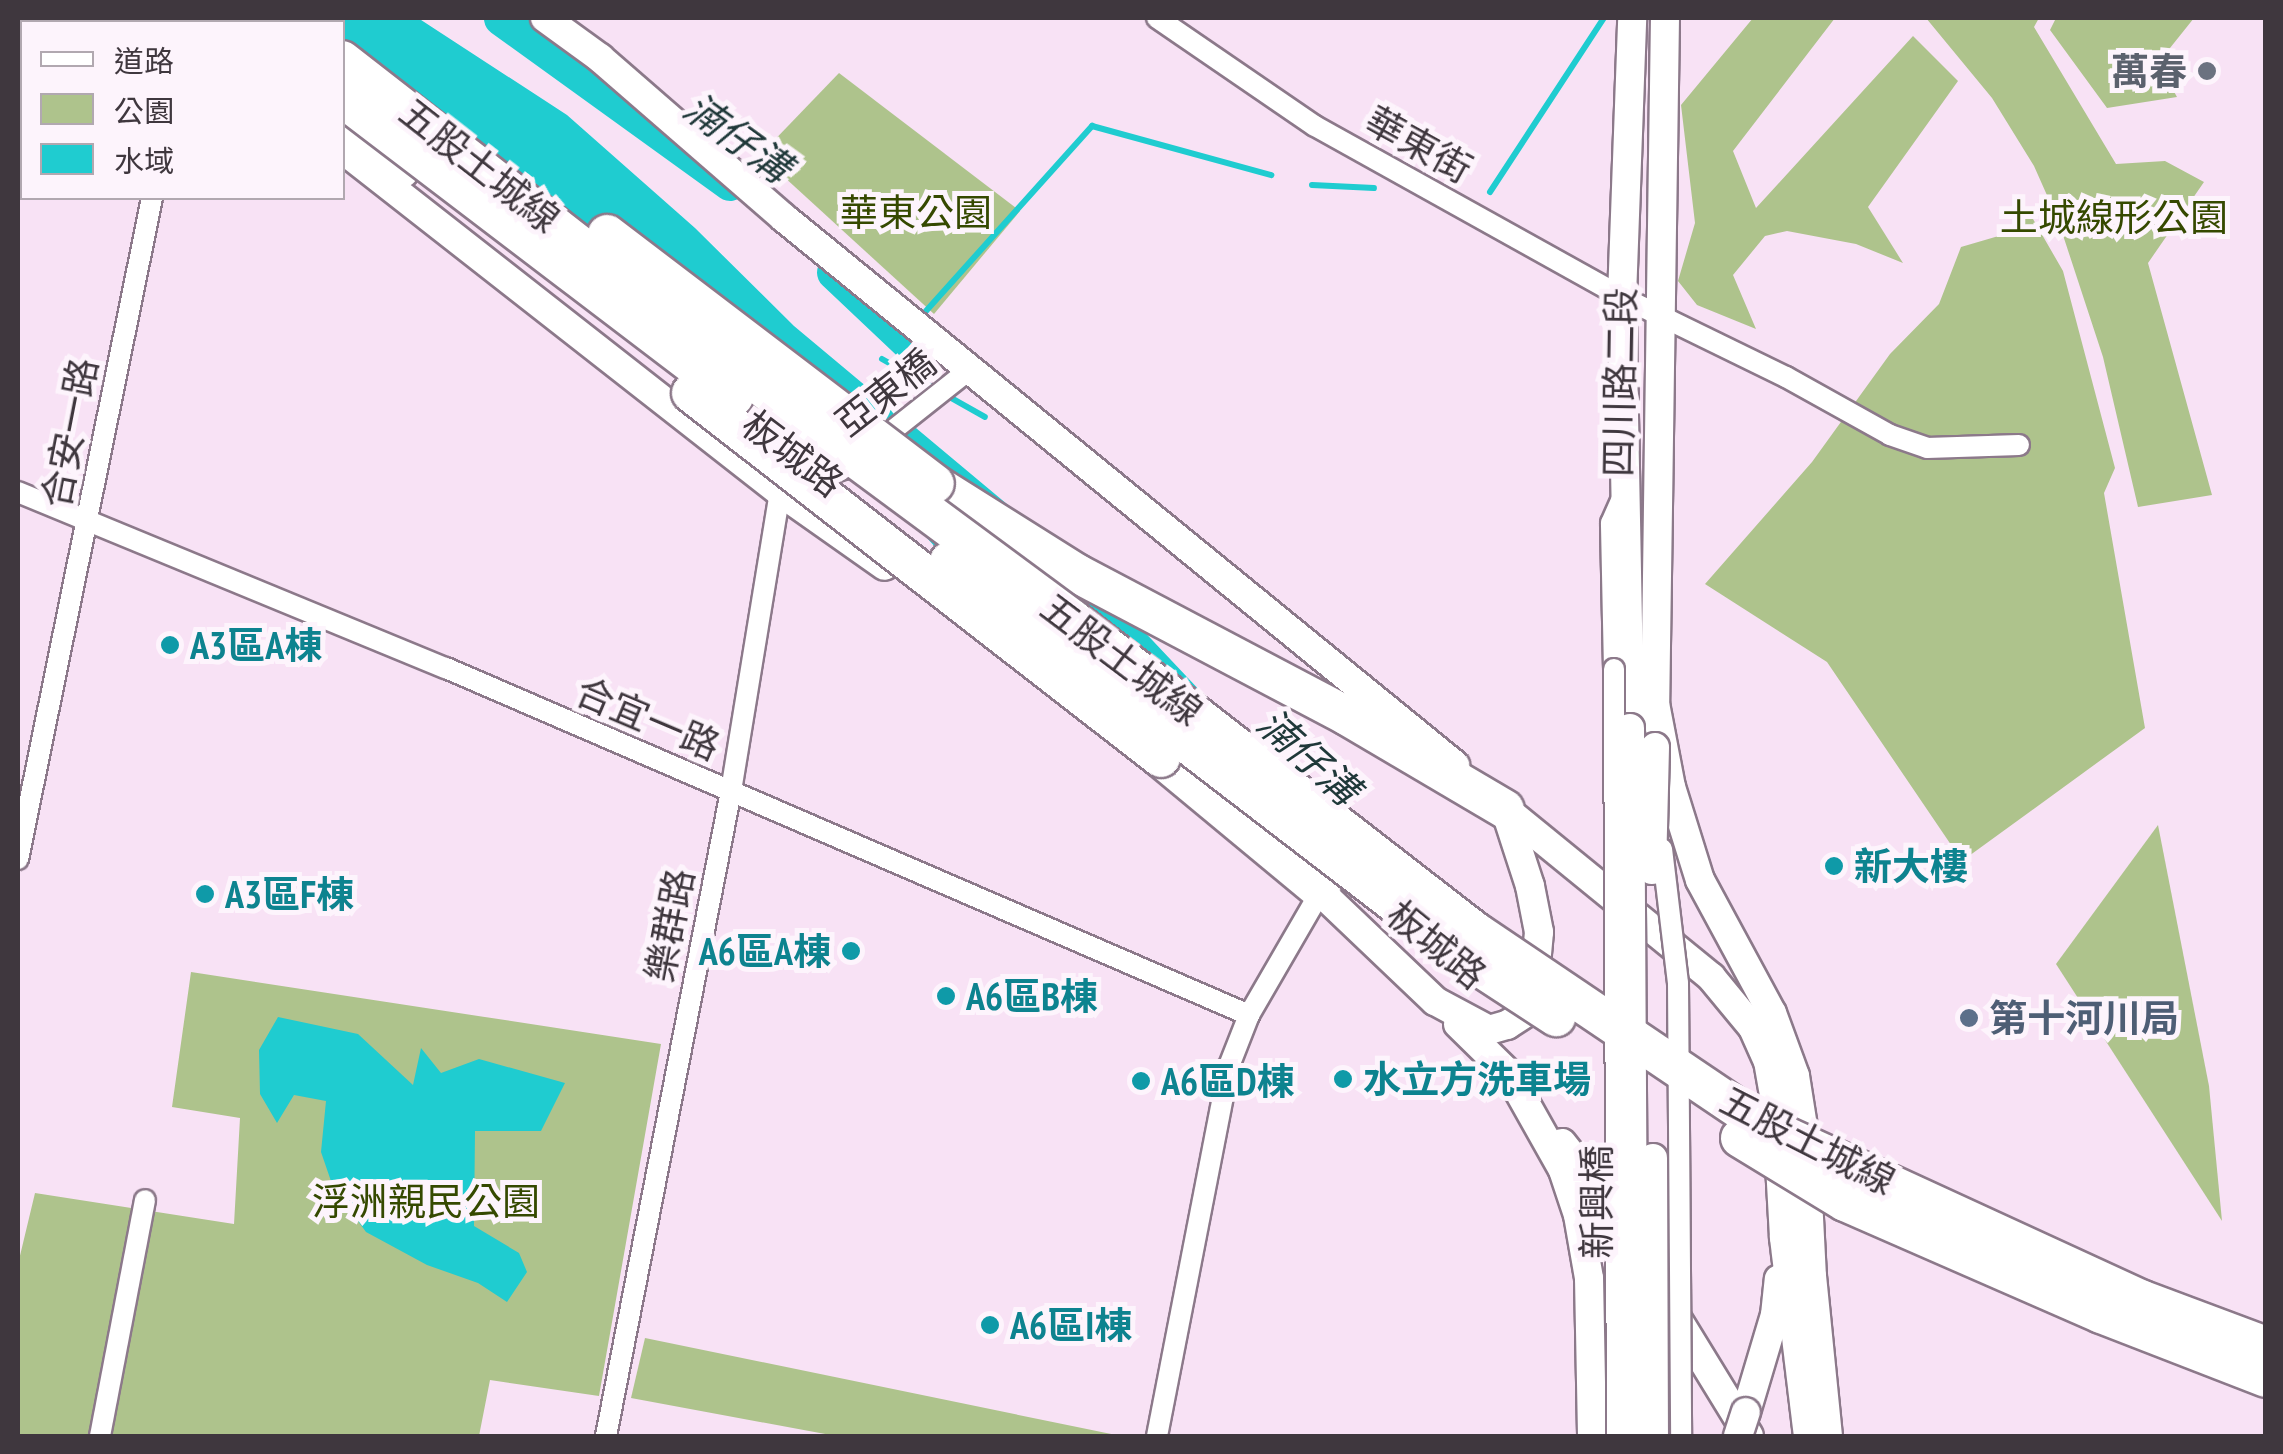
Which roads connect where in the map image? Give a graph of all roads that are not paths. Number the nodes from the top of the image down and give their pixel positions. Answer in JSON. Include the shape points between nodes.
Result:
{"nodes":[{"id":1,"x":545,"y":18,"type":"edge"},
{"id":2,"x":1157,"y":18,"type":"edge"},
{"id":3,"x":1632,"y":18,"type":"edge"},
{"id":4,"x":1666,"y":22,"type":"edge"},
{"id":5,"x":345,"y":62,"type":"edge"},
{"id":6,"x":394,"y":97,"type":"junction"},
{"id":7,"x":345,"y":100,"type":"edge"},
{"id":8,"x":345,"y":122,"type":"edge"},
{"id":9,"x":345,"y":150,"type":"edge"},
{"id":10,"x":152,"y":200,"type":"edge"},
{"id":11,"x":1622,"y":297,"type":"junction"},
{"id":12,"x":1657,"y":316,"type":"junction"},
{"id":13,"x":970,"y":370,"type":"junction"},
{"id":14,"x":2019,"y":446,"type":"dead end"},
{"id":15,"x":1626,"y":489,"type":"junction"},
{"id":16,"x":18,"y":492,"type":"edge"},
{"id":17,"x":780,"y":492,"type":"junction"},
{"id":18,"x":87,"y":520,"type":"junction"},
{"id":19,"x":1654,"y":698,"type":"junction"},
{"id":20,"x":1630,"y":728,"type":"joint"},
{"id":21,"x":1655,"y":747,"type":"joint"},
{"id":22,"x":1654,"y":786,"type":"junction"},
{"id":23,"x":732,"y":792,"type":"junction"},
{"id":24,"x":1505,"y":809,"type":"junction"},
{"id":25,"x":18,"y":859,"type":"edge"},
{"id":26,"x":1321,"y":891,"type":"junction"},
{"id":27,"x":1435,"y":1002,"type":"junction"},
{"id":28,"x":1249,"y":1015,"type":"junction"},
{"id":29,"x":1509,"y":1074,"type":"junction"},
{"id":30,"x":144,"y":1200,"type":"dead end"},
{"id":31,"x":1784,"y":1238,"type":"junction"},
{"id":32,"x":2266,"y":1346,"type":"edge"},
{"id":33,"x":2266,"y":1378,"type":"edge"},
{"id":34,"x":1744,"y":1428,"type":"edge"},
{"id":35,"x":100,"y":1436,"type":"edge"},
{"id":36,"x":606,"y":1436,"type":"edge"},
{"id":37,"x":1157,"y":1436,"type":"edge"},
{"id":38,"x":1592,"y":1436,"type":"edge"},
{"id":39,"x":1617,"y":1436,"type":"edge"},
{"id":40,"x":1634,"y":1436,"type":"edge"},
{"id":41,"x":1654,"y":1436,"type":"edge"},
{"id":42,"x":1681,"y":1436,"type":"edge"},
{"id":43,"x":1808,"y":1436,"type":"edge"},
{"id":44,"x":1828,"y":1436,"type":"edge"}],
"edges":[{"from":1,"to":13,"type":"main road"},
{"from":2,"to":11,"type":"street","name":"華東街","via":[[1316,126]]},
{"from":3,"to":11,"type":"main road","name":"四川路二段"},
{"from":4,"to":12,"type":"main road","name":"四川路二段"},
{"from":5,"to":6,"type":"highway","name":"五股土城線","bridge":true},
{"from":6,"to":24,"type":"highway","bridge":true,"via":[[606,234],[971,510]]},
{"from":6,"to":32,"type":"highway","name":"五股土城線","bridge":true,"via":[[1476,932],[1762,1125],[2143,1300]]},
{"from":7,"to":33,"type":"highway","name":"五股土城線","bridge":true,"via":[[1487,972],[1845,1202]]},
{"from":8,"to":26,"type":"highway","bridge":true},
{"from":9,"to":17,"type":"main road","name":"板城路"},
{"from":10,"to":18,"type":"street","name":"合安一路"},
{"from":11,"to":12,"type":"street","name":"華東街"},
{"from":11,"to":15,"type":"main road","name":"四川路二段"},
{"from":12,"to":14,"type":"street","name":"華東街","via":[[1908,442],[1927,448]]},
{"from":12,"to":19,"type":"main road","name":"四川路二段"},
{"from":13,"to":17,"type":"street","name":"亞東橋","bridge":true,"via":[[848,465]]},
{"from":13,"to":24,"type":"main road"},
{"from":15,"to":20,"type":"main road","name":"四川路二段"},
{"from":15,"to":39,"type":"street","bridge":true,"via":[[1611,523]]},
{"from":16,"to":18,"type":"street","name":"合宜一路"},
{"from":17,"to":23,"type":"street","name":"樂群路"},
{"from":17,"to":26,"type":"main road","name":"板城路","via":[[1027,665]]},
{"from":18,"to":23,"type":"street","name":"合宜一路"},
{"from":18,"to":25,"type":"street","name":"合安一路"},
{"from":19,"to":21,"type":"main road","name":"四川路二段"},
{"from":19,"to":44,"type":"main road","via":[[1670,787],[1700,880],[1772,1013],[1795,1076]]},
{"from":20,"to":40,"type":"main road","name":"新興橋","bridge":true},
{"from":21,"to":22,"type":"main road","name":"新興橋","bridge":true},
{"from":22,"to":41,"type":"main road","name":"新興橋","bridge":true},
{"from":22,"to":42,"type":"street","bridge":true,"via":[[1678,984]]},
{"from":23,"to":28,"type":"street","name":"合宜一路"},
{"from":23,"to":36,"type":"street","name":"樂群路"},
{"from":24,"to":27,"type":"main road","name":"板城路","via":[[1539,932],[1532,1009],[1489,1030]]},
{"from":24,"to":31,"type":"main road","via":[[1711,977],[1752,1028],[1768,1062],[1777,1112]]},
{"from":26,"to":27,"type":"main road","name":"板城路"},
{"from":26,"to":28,"type":"street"},
{"from":27,"to":29,"type":"main road"},
{"from":28,"to":37,"type":"street","via":[[1228,1066]]},
{"from":29,"to":34,"type":"main road","via":[[1596,1186]]},
{"from":29,"to":38,"type":"main road","via":[[1562,1170],[1578,1215],[1588,1278]]},
{"from":30,"to":35,"type":"street"},
{"from":31,"to":34,"type":"main road","via":[[1774,1315]]},
{"from":31,"to":43,"type":"main road"}]}
